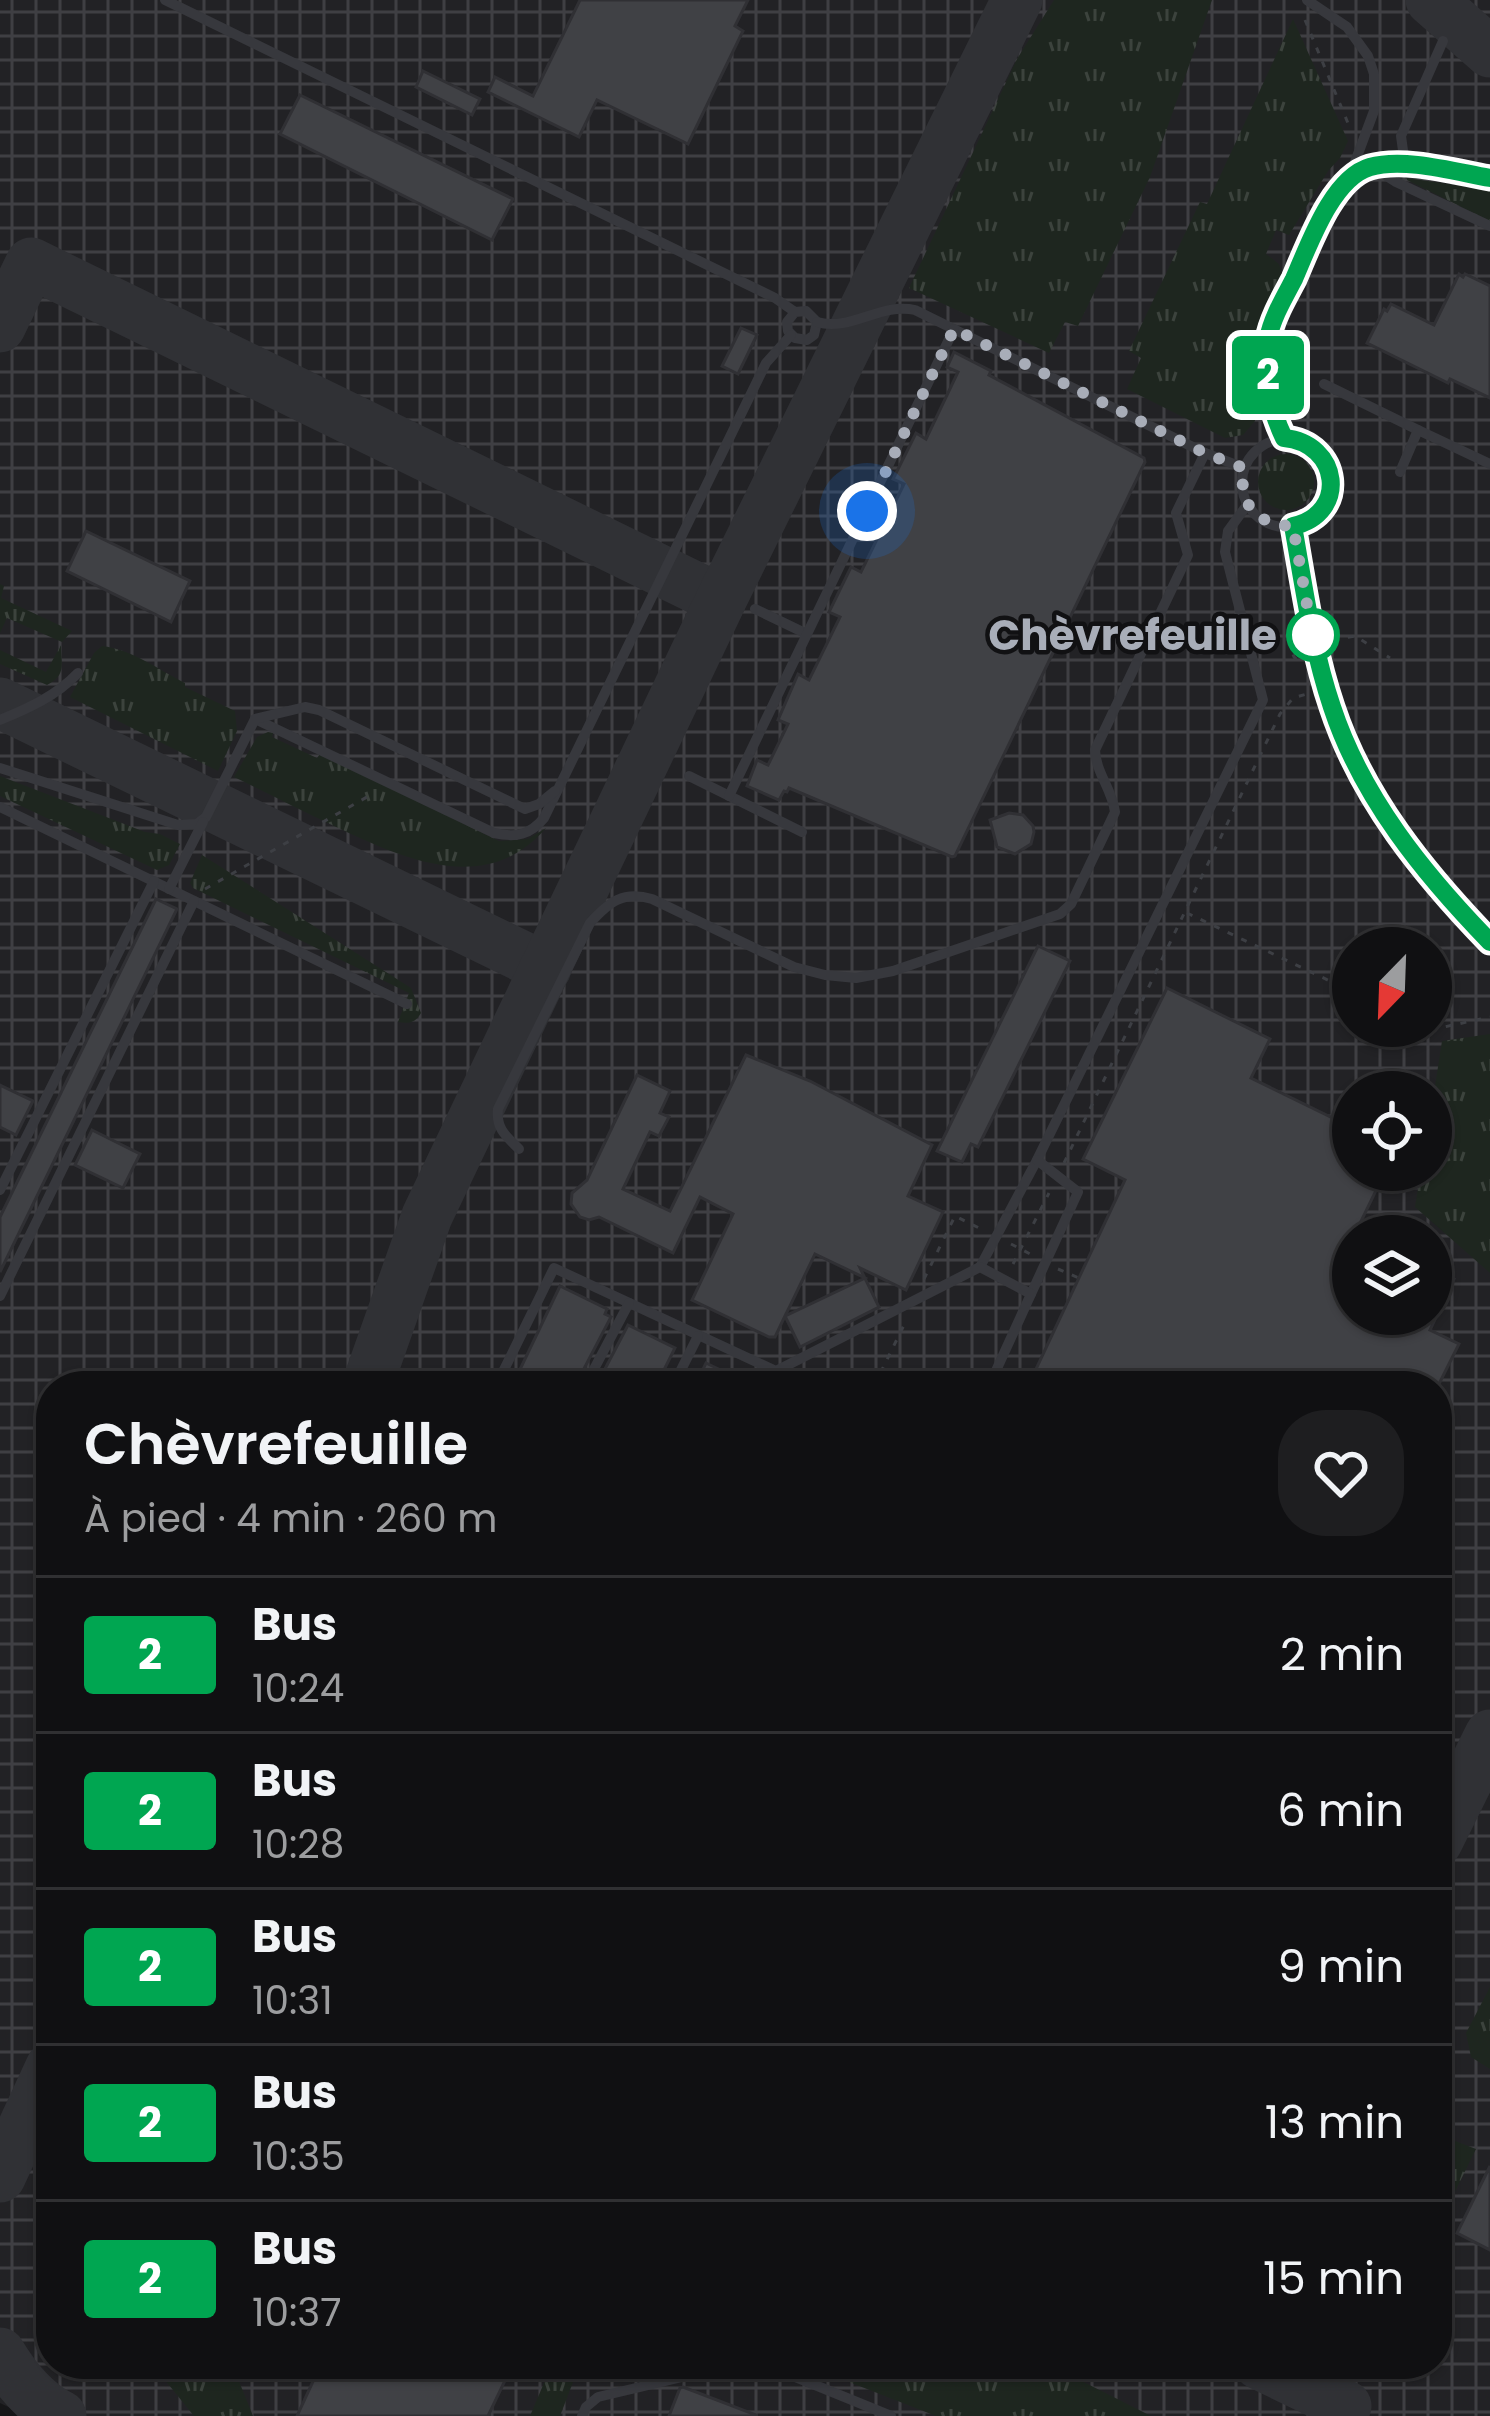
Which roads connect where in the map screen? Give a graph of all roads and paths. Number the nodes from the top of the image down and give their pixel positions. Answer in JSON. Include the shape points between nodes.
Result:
{"nodes":[{"id":1,"x":165,"y":0,"type":"edge"},
{"id":2,"x":1304,"y":5,"type":"edge"},
{"id":3,"x":1443,"y":41,"type":"dead end"},
{"id":4,"x":1353,"y":135,"type":"dead end"},
{"id":5,"x":1405,"y":164,"type":"junction"},
{"id":6,"x":1371,"y":166,"type":"junction"},
{"id":7,"x":1490,"y":178,"type":"edge"},
{"id":8,"x":1348,"y":181,"type":"junction"},
{"id":9,"x":1490,"y":226,"type":"edge"},
{"id":10,"x":795,"y":312,"type":"junction"},
{"id":11,"x":817,"y":322,"type":"junction"},
{"id":12,"x":954,"y":329,"type":"junction"},
{"id":13,"x":791,"y":335,"type":"junction"},
{"id":14,"x":1324,"y":384,"type":"dead end"},
{"id":15,"x":1418,"y":430,"type":"junction"},
{"id":16,"x":1284,"y":438,"type":"junction"},
{"id":17,"x":1205,"y":453,"type":"junction"},
{"id":18,"x":1490,"y":464,"type":"edge"},
{"id":19,"x":1244,"y":468,"type":"junction"},
{"id":20,"x":1400,"y":472,"type":"dead end"},
{"id":21,"x":1247,"y":505,"type":"junction"},
{"id":22,"x":1293,"y":526,"type":"junction"},
{"id":23,"x":755,"y":609,"type":"dead end"},
{"id":24,"x":807,"y":634,"type":"junction"},
{"id":25,"x":1314,"y":644,"type":"junction"},
{"id":26,"x":1292,"y":649,"type":"dead end"},
{"id":27,"x":1390,"y":658,"type":"dead end"},
{"id":28,"x":78,"y":673,"type":"dead end"},
{"id":29,"x":255,"y":718,"type":"junction"},
{"id":30,"x":0,"y":720,"type":"edge"},
{"id":31,"x":0,"y":767,"type":"edge"},
{"id":32,"x":689,"y":776,"type":"dead end"},
{"id":33,"x":391,"y":784,"type":"junction"},
{"id":34,"x":558,"y":788,"type":"junction"},
{"id":35,"x":729,"y":796,"type":"junction"},
{"id":36,"x":0,"y":807,"type":"edge"},
{"id":37,"x":206,"y":818,"type":"junction"},
{"id":38,"x":802,"y":832,"type":"dead end"},
{"id":39,"x":154,"y":881,"type":"junction"},
{"id":40,"x":170,"y":889,"type":"junction"},
{"id":41,"x":204,"y":890,"type":"dead end"},
{"id":42,"x":194,"y":901,"type":"junction"},
{"id":43,"x":1185,"y":912,"type":"dead end"},
{"id":44,"x":1490,"y":942,"type":"edge"},
{"id":45,"x":1332,"y":982,"type":"edge"},
{"id":46,"x":407,"y":1004,"type":"dead end"},
{"id":47,"x":1490,"y":1017,"type":"edge"},
{"id":48,"x":1452,"y":1025,"type":"edge"},
{"id":49,"x":519,"y":1149,"type":"dead end"},
{"id":50,"x":1037,"y":1160,"type":"junction"},
{"id":51,"x":0,"y":1190,"type":"edge"},
{"id":52,"x":994,"y":1236,"type":"junction"},
{"id":53,"x":1021,"y":1249,"type":"dead end"},
{"id":54,"x":980,"y":1267,"type":"junction"},
{"id":55,"x":1031,"y":1294,"type":"junction"},
{"id":56,"x":0,"y":1295,"type":"edge"},
{"id":57,"x":913,"y":1301,"type":"junction"},
{"id":58,"x":629,"y":1303,"type":"junction"},
{"id":59,"x":698,"y":1336,"type":"junction"},
{"id":60,"x":503,"y":1371,"type":"edge"},
{"id":61,"x":593,"y":1371,"type":"edge"},
{"id":62,"x":681,"y":1371,"type":"edge"},
{"id":63,"x":996,"y":1371,"type":"edge"},
{"id":64,"x":674,"y":2379,"type":"edge"},
{"id":65,"x":798,"y":2379,"type":"edge"},
{"id":66,"x":582,"y":2416,"type":"edge"},
{"id":67,"x":891,"y":2416,"type":"edge"}],
"edges":[{"from":1,"to":10,"type":"lane"},
{"from":2,"to":4,"type":"path"},
{"from":2,"to":8,"type":"lane","via":[[1347,27],[1374,74],[1374,111]]},
{"from":3,"to":5,"type":"lane","via":[[1401,136]]},
{"from":5,"to":6,"type":"lane"},
{"from":5,"to":7,"type":"lane"},
{"from":6,"to":8,"type":"lane"},
{"from":6,"to":9,"type":"lane"},
{"from":8,"to":16,"type":"lane","via":[[1326,209],[1269,335],[1269,386]]},
{"from":10,"to":11,"type":"lane","via":[[806,310]]},
{"from":10,"to":13,"type":"lane"},
{"from":11,"to":12,"type":"lane","via":[[901,306]]},
{"from":11,"to":13,"type":"lane","via":[[807,340]]},
{"from":12,"to":17,"type":"lane"},
{"from":12,"to":24,"type":"lane"},
{"from":13,"to":34,"type":"lane","via":[[766,363]]},
{"from":14,"to":15,"type":"lane"},
{"from":15,"to":18,"type":"lane"},
{"from":15,"to":20,"type":"lane"},
{"from":16,"to":19,"type":"lane","via":[[1259,447]]},
{"from":16,"to":22,"type":"lane","via":[[1321,454],[1331,480],[1315,517]]},
{"from":17,"to":19,"type":"lane"},
{"from":17,"to":49,"type":"lane","via":[[1176,513],[1188,555],[1095,750],[1115,812],[1071,904],[856,978],[794,967],[652,899],[621,898],[590,922],[498,1109],[502,1132]]},
{"from":19,"to":21,"type":"lane"},
{"from":21,"to":22,"type":"lane","via":[[1265,522]]},
{"from":21,"to":50,"type":"lane","via":[[1228,531],[1225,552],[1263,700]]},
{"from":22,"to":25,"type":"lane"},
{"from":23,"to":24,"type":"lane"},
{"from":24,"to":35,"type":"lane"},
{"from":25,"to":26,"type":"path"},
{"from":25,"to":27,"type":"path","via":[[1355,636]]},
{"from":25,"to":44,"type":"lane","via":[[1332,707],[1379,804]]},
{"from":28,"to":30,"type":"lane"},
{"from":29,"to":33,"type":"lane"},
{"from":29,"to":34,"type":"lane","via":[[319,710],[525,809]]},
{"from":29,"to":37,"type":"lane"},
{"from":31,"to":37,"type":"lane","via":[[178,825]]},
{"from":32,"to":35,"type":"lane"},
{"from":33,"to":34,"type":"lane","via":[[506,836],[533,831]]},
{"from":33,"to":41,"type":"path"},
{"from":35,"to":38,"type":"lane"},
{"from":36,"to":39,"type":"lane"},
{"from":37,"to":40,"type":"lane"},
{"from":39,"to":40,"type":"lane"},
{"from":39,"to":51,"type":"lane"},
{"from":40,"to":42,"type":"lane"},
{"from":42,"to":46,"type":"lane"},
{"from":42,"to":56,"type":"lane"},
{"from":43,"to":45,"type":"path"},
{"from":47,"to":48,"type":"path"},
{"from":50,"to":52,"type":"lane"},
{"from":50,"to":55,"type":"lane","via":[[1078,1192]]},
{"from":52,"to":53,"type":"path"},
{"from":52,"to":54,"type":"lane"},
{"from":52,"to":57,"type":"path","via":[[955,1216]]},
{"from":54,"to":55,"type":"lane"},
{"from":54,"to":57,"type":"lane"},
{"from":55,"to":63,"type":"lane"},
{"from":57,"to":59,"type":"lane","via":[[776,1371]]},
{"from":58,"to":59,"type":"lane"},
{"from":58,"to":60,"type":"lane","via":[[554,1268]]},
{"from":58,"to":61,"type":"lane"},
{"from":59,"to":62,"type":"lane"},
{"from":64,"to":66,"type":"lane","via":[[598,2397]]},
{"from":65,"to":67,"type":"lane"}]}
